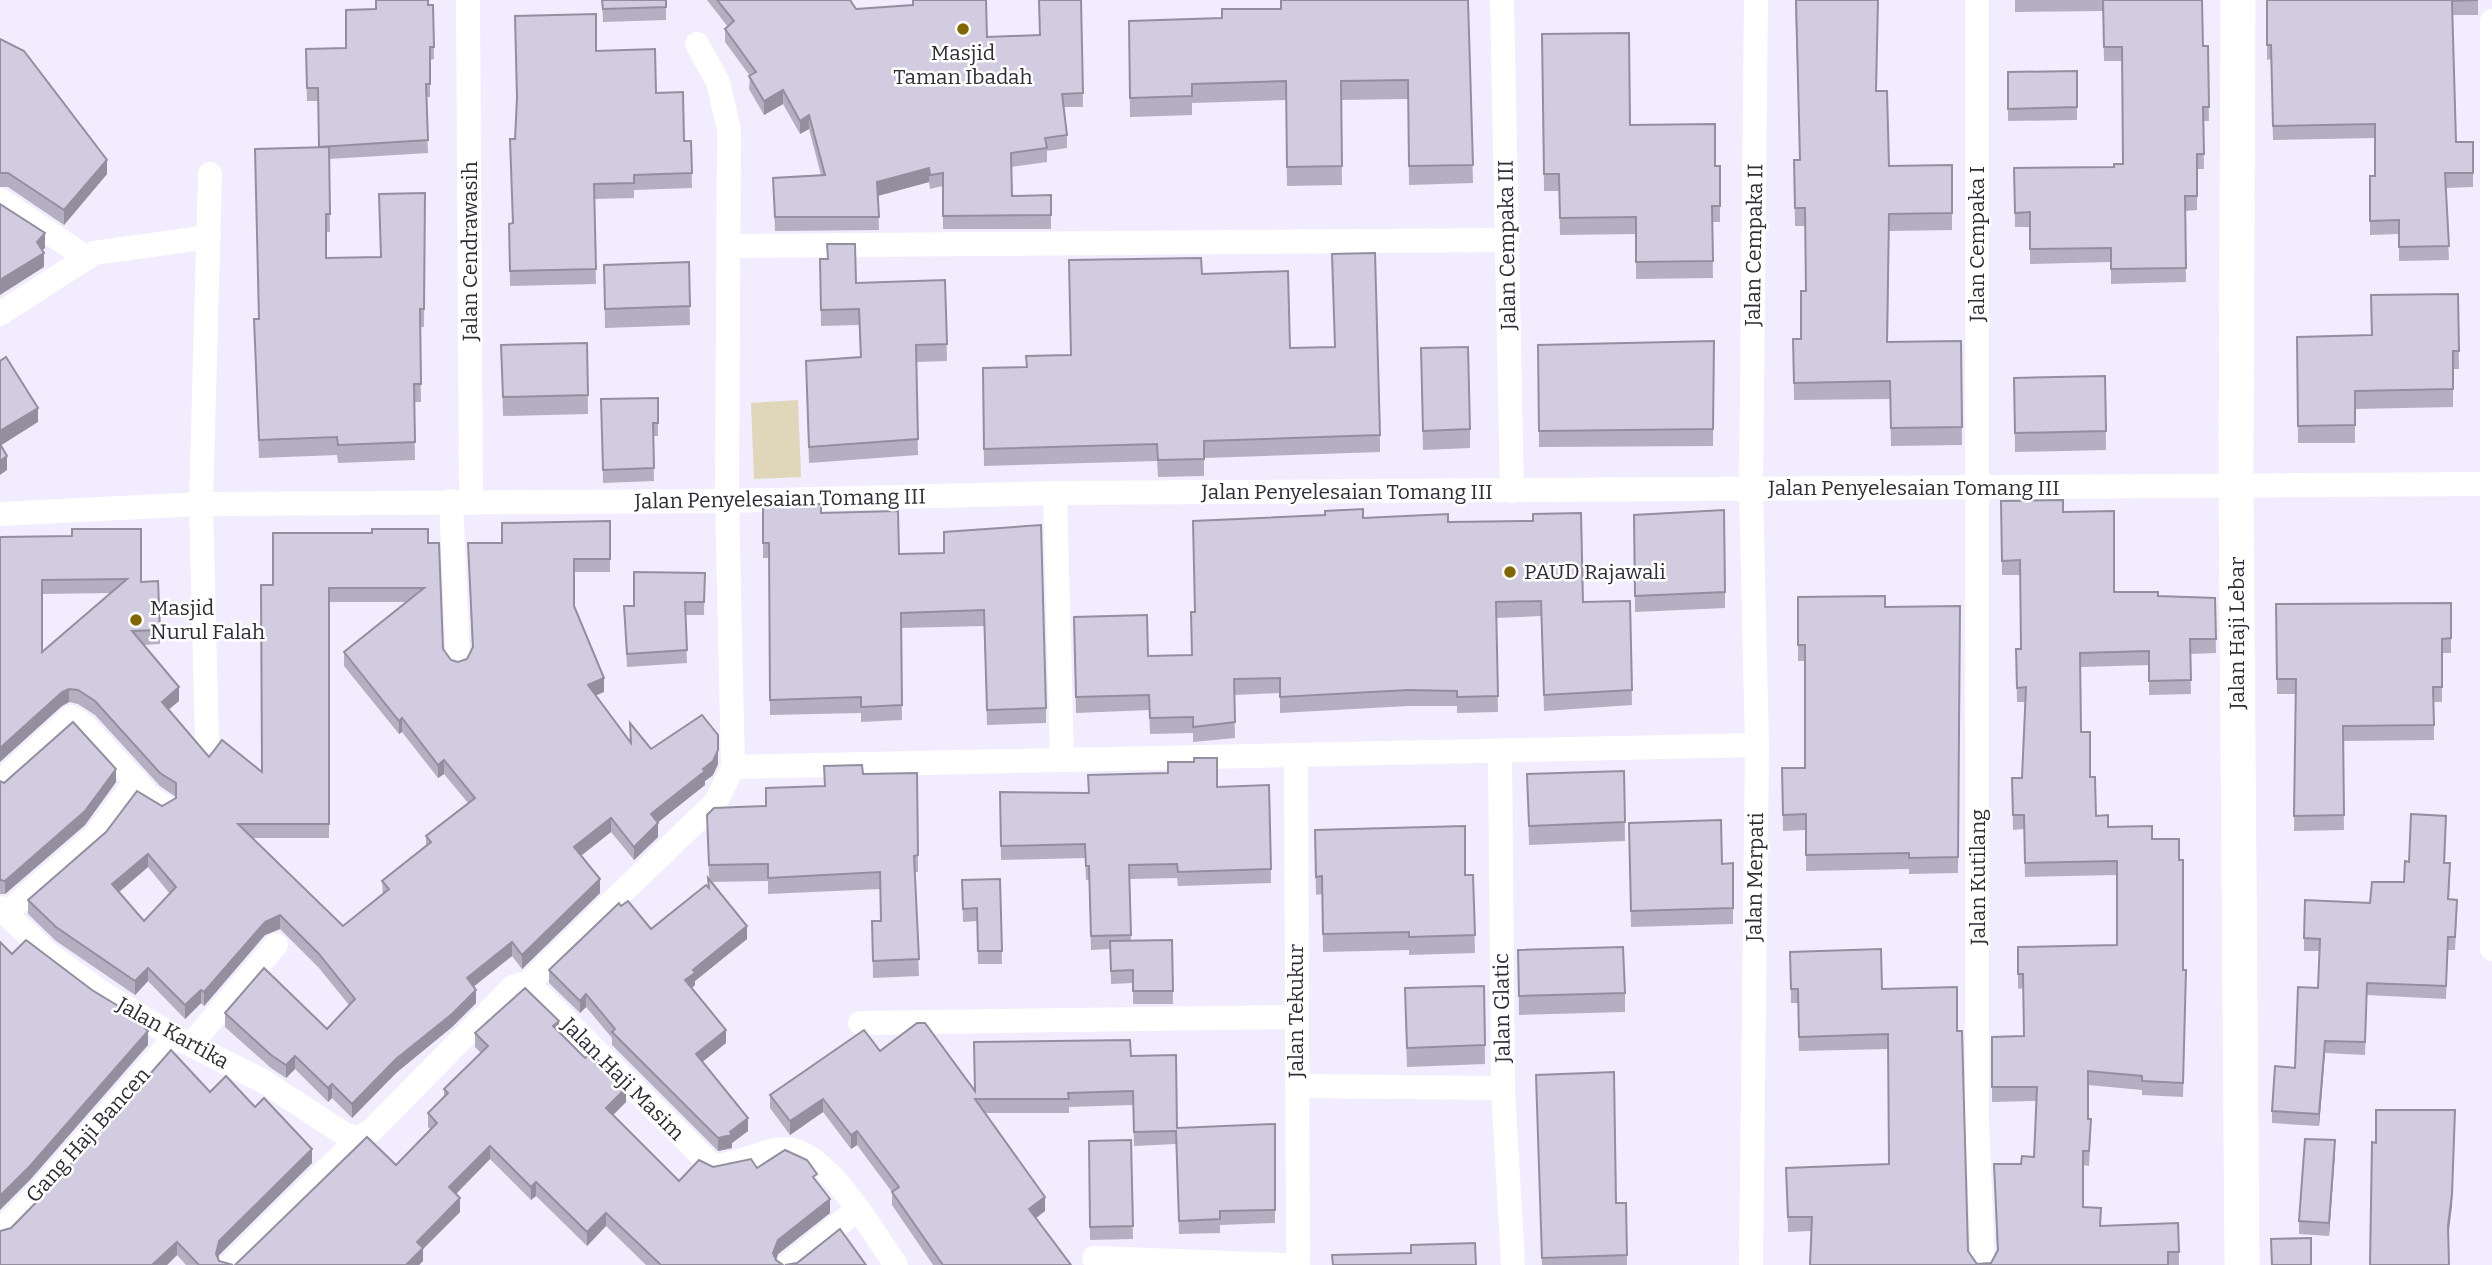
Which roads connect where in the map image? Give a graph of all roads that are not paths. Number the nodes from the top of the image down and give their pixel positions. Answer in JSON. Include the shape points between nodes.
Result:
{"nodes":[{"id":1,"x":468,"y":0,"type":"edge"},
{"id":2,"x":1502,"y":0,"type":"edge"},
{"id":3,"x":1756,"y":0,"type":"edge"},
{"id":4,"x":1977,"y":0,"type":"edge"},
{"id":5,"x":2238,"y":0,"type":"edge"},
{"id":6,"x":2492,"y":21,"type":"edge"},
{"id":7,"x":697,"y":44,"type":"dead end"},
{"id":8,"x":210,"y":174,"type":"dead end"},
{"id":9,"x":0,"y":200,"type":"edge"},
{"id":10,"x":209,"y":237,"type":"junction"},
{"id":11,"x":1507,"y":240,"type":"junction"},
{"id":12,"x":730,"y":246,"type":"junction"},
{"id":13,"x":87,"y":258,"type":"junction"},
{"id":14,"x":0,"y":314,"type":"edge"},
{"id":15,"x":2491,"y":484,"type":"edge"},
{"id":16,"x":2236,"y":486,"type":"junction"},
{"id":17,"x":1977,"y":488,"type":"junction"},
{"id":18,"x":1751,"y":489,"type":"junction"},
{"id":19,"x":1512,"y":491,"type":"junction"},
{"id":20,"x":1055,"y":493,"type":"junction"},
{"id":21,"x":461,"y":501,"type":"junction"},
{"id":22,"x":727,"y":501,"type":"junction"},
{"id":23,"x":201,"y":504,"type":"junction"},
{"id":24,"x":0,"y":514,"type":"edge"},
{"id":25,"x":458,"y":661,"type":"edge"},
{"id":26,"x":2491,"y":738,"type":"edge"},
{"id":27,"x":207,"y":741,"type":"dead end"},
{"id":28,"x":1757,"y":745,"type":"junction"},
{"id":29,"x":1500,"y":752,"type":"junction"},
{"id":30,"x":1296,"y":757,"type":"junction"},
{"id":31,"x":1062,"y":758,"type":"junction"},
{"id":32,"x":733,"y":767,"type":"junction"},
{"id":33,"x":0,"y":782,"type":"edge"},
{"id":34,"x":136,"y":782,"type":"junction"},
{"id":35,"x":163,"y":805,"type":"edge"},
{"id":36,"x":3,"y":911,"type":"edge"},
{"id":37,"x":276,"y":945,"type":"dead end"},
{"id":38,"x":2492,"y":948,"type":"edge"},
{"id":39,"x":527,"y":984,"type":"junction"},
{"id":40,"x":1296,"y":1017,"type":"junction"},
{"id":41,"x":860,"y":1023,"type":"dead end"},
{"id":42,"x":183,"y":1041,"type":"junction"},
{"id":43,"x":1297,"y":1086,"type":"junction"},
{"id":44,"x":1503,"y":1088,"type":"junction"},
{"id":45,"x":359,"y":1138,"type":"junction"},
{"id":46,"x":857,"y":1210,"type":"junction"},
{"id":47,"x":0,"y":1231,"type":"edge"},
{"id":48,"x":1094,"y":1258,"type":"dead end"},
{"id":49,"x":230,"y":1265,"type":"edge"},
{"id":50,"x":788,"y":1265,"type":"edge"},
{"id":51,"x":896,"y":1265,"type":"edge"},
{"id":52,"x":1286,"y":1265,"type":"edge"},
{"id":53,"x":1298,"y":1265,"type":"edge"},
{"id":54,"x":1513,"y":1265,"type":"edge"},
{"id":55,"x":1751,"y":1265,"type":"edge"},
{"id":56,"x":1983,"y":1265,"type":"edge"},
{"id":57,"x":2242,"y":1265,"type":"edge"}],
"edges":[{"from":1,"to":21,"type":"street","name":"Jalan Cendrawasih"},
{"from":2,"to":11,"type":"street","name":"Jalan Cempaka III"},
{"from":3,"to":18,"type":"street","name":"Jalan Cempaka II"},
{"from":4,"to":17,"type":"street","name":"Jalan Cempaka I"},
{"from":5,"to":16,"type":"street","name":"Jalan Haji Lebar"},
{"from":6,"to":15,"type":"street"},
{"from":7,"to":12,"type":"street","via":[[718,82],[729,131]]},
{"from":8,"to":10,"type":"street"},
{"from":9,"to":13,"type":"street"},
{"from":10,"to":13,"type":"street","via":[[109,250]]},
{"from":10,"to":23,"type":"street"},
{"from":11,"to":12,"type":"street"},
{"from":11,"to":19,"type":"street","name":"Jalan Cempaka III"},
{"from":12,"to":22,"type":"street"},
{"from":13,"to":14,"type":"street"},
{"from":15,"to":16,"type":"street","name":"Jalan Penyelesaian Tomang III"},
{"from":15,"to":26,"type":"street"},
{"from":16,"to":17,"type":"street","name":"Jalan Penyelesaian Tomang III"},
{"from":16,"to":57,"type":"street","name":"Jalan Haji Lebar"},
{"from":17,"to":18,"type":"street","name":"Jalan Penyelesaian Tomang III"},
{"from":17,"to":56,"type":"street","name":"Jalan Kutilang","via":[[1977,1119]]},
{"from":18,"to":19,"type":"street","name":"Jalan Penyelesaian Tomang III"},
{"from":18,"to":28,"type":"street","name":"Jalan Merpati"},
{"from":19,"to":20,"type":"street","name":"Jalan Penyelesaian Tomang III"},
{"from":20,"to":22,"type":"street","name":"Jalan Penyelesaian Tomang III"},
{"from":20,"to":31,"type":"street"},
{"from":21,"to":22,"type":"street","name":"Jalan Penyelesaian Tomang III"},
{"from":21,"to":23,"type":"street","name":"Jalan Penyelesaian Tomang III"},
{"from":21,"to":25,"type":"street","name":"Jalan Cendrawasih"},
{"from":22,"to":32,"type":"street"},
{"from":23,"to":24,"type":"street","name":"Jalan Penyelesaian Tomang III"},
{"from":23,"to":27,"type":"street"},
{"from":26,"to":38,"type":"street"},
{"from":28,"to":29,"type":"street"},
{"from":28,"to":55,"type":"street","name":"Jalan Merpati"},
{"from":29,"to":30,"type":"street"},
{"from":29,"to":44,"type":"street","name":"Jalan Glatic"},
{"from":30,"to":31,"type":"street"},
{"from":30,"to":40,"type":"street","name":"Jalan Tekukur"},
{"from":31,"to":32,"type":"street"},
{"from":32,"to":39,"type":"street","via":[[716,802]]},
{"from":33,"to":34,"type":"street","via":[[71,717],[84,724]]},
{"from":34,"to":35,"type":"street"},
{"from":34,"to":36,"type":"street","via":[[96,835]]},
{"from":36,"to":42,"type":"street","name":"Jalan Kartika","via":[[68,969]]},
{"from":37,"to":42,"type":"street","name":"Gang Haji Bancen"},
{"from":39,"to":45,"type":"street","via":[[513,987]]},
{"from":39,"to":46,"type":"street","name":"Jalan Haji Masim","via":[[712,1166],[732,1166],[785,1149],[806,1153]]},
{"from":40,"to":41,"type":"street"},
{"from":40,"to":43,"type":"street","name":"Jalan Tekukur"},
{"from":42,"to":45,"type":"street","name":"Jalan Kartika","via":[[263,1081],[346,1135]]},
{"from":42,"to":47,"type":"street","name":"Gang Haji Bancen"},
{"from":43,"to":44,"type":"street"},
{"from":43,"to":53,"type":"street","name":"Jalan Tekukur"},
{"from":44,"to":54,"type":"street","name":"Jalan Glatic"},
{"from":45,"to":49,"type":"street"},
{"from":46,"to":50,"type":"street"},
{"from":46,"to":51,"type":"street","name":"Jalan Haji Masim"},
{"from":48,"to":52,"type":"street"}]}
